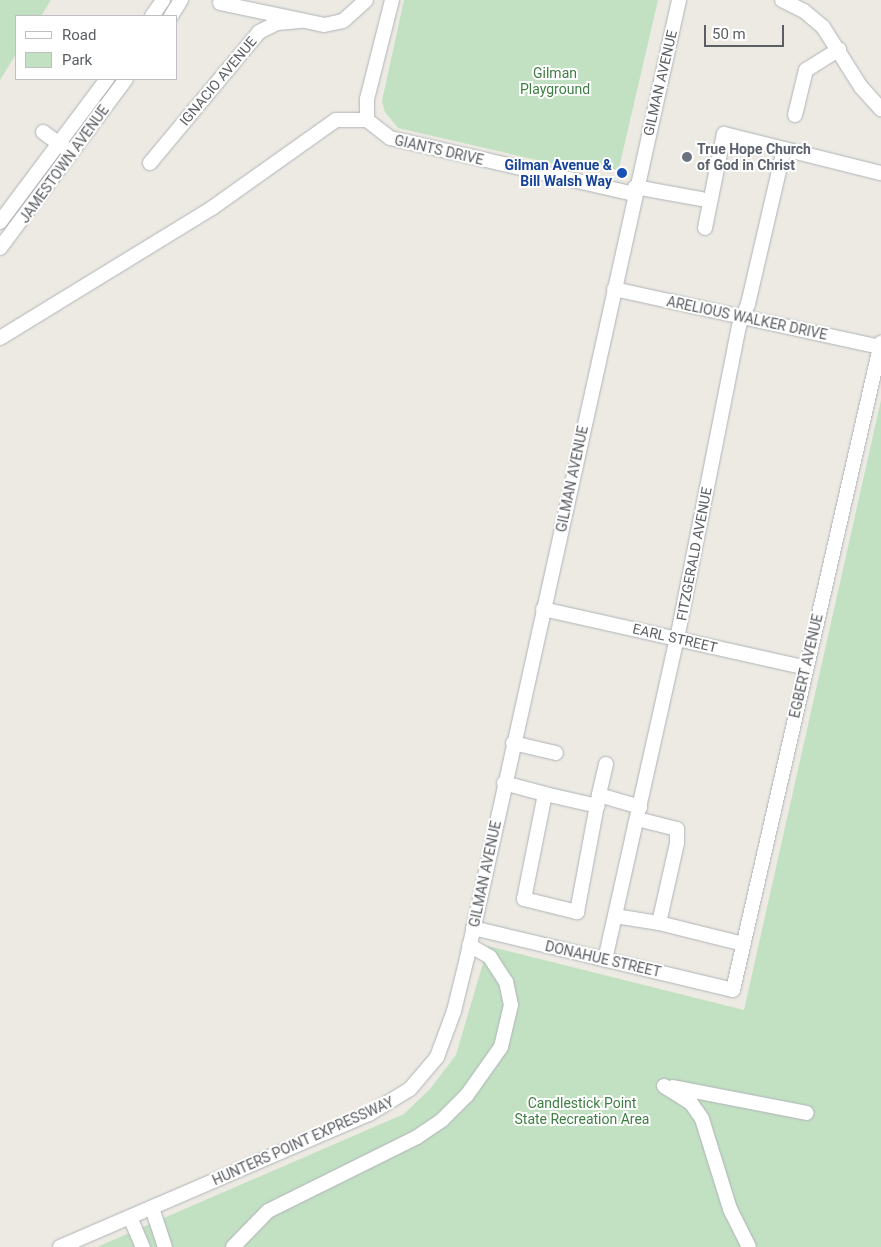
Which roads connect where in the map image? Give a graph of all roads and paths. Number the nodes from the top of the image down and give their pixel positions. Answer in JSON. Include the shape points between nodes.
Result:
{"nodes":[{"id":1,"x":163,"y":0,"type":"edge"},
{"id":2,"x":181,"y":0,"type":"edge"},
{"id":3,"x":366,"y":0,"type":"edge"},
{"id":4,"x":392,"y":0,"type":"edge"},
{"id":5,"x":679,"y":0,"type":"edge"},
{"id":6,"x":790,"y":1,"type":"edge"},
{"id":7,"x":220,"y":3,"type":"dead end"},
{"id":8,"x":153,"y":15,"type":"edge"},
{"id":9,"x":172,"y":15,"type":"edge"},
{"id":10,"x":300,"y":21,"type":"junction"},
{"id":11,"x":839,"y":49,"type":"junction"},
{"id":12,"x":106,"y":80,"type":"edge"},
{"id":13,"x":125,"y":80,"type":"edge"},
{"id":14,"x":881,"y":109,"type":"edge"},
{"id":15,"x":794,"y":115,"type":"dead end"},
{"id":16,"x":367,"y":120,"type":"junction"},
{"id":17,"x":44,"y":132,"type":"dead end"},
{"id":18,"x":60,"y":144,"type":"junction"},
{"id":19,"x":784,"y":149,"type":"junction"},
{"id":20,"x":72,"y":154,"type":"junction"},
{"id":21,"x":150,"y":163,"type":"dead end"},
{"id":22,"x":881,"y":173,"type":"edge"},
{"id":23,"x":635,"y":190,"type":"junction"},
{"id":24,"x":702,"y":200,"type":"dead end"},
{"id":25,"x":0,"y":222,"type":"edge"},
{"id":26,"x":704,"y":228,"type":"dead end"},
{"id":27,"x":0,"y":248,"type":"edge"},
{"id":28,"x":614,"y":288,"type":"junction"},
{"id":29,"x":742,"y":318,"type":"junction"},
{"id":30,"x":0,"y":338,"type":"edge"},
{"id":31,"x":881,"y":346,"type":"edge"},
{"id":32,"x":544,"y":609,"type":"junction"},
{"id":33,"x":677,"y":639,"type":"junction"},
{"id":34,"x":806,"y":668,"type":"junction"},
{"id":35,"x":513,"y":743,"type":"junction"},
{"id":36,"x":556,"y":753,"type":"dead end"},
{"id":37,"x":606,"y":764,"type":"dead end"},
{"id":38,"x":504,"y":783,"type":"junction"},
{"id":39,"x":545,"y":794,"type":"junction"},
{"id":40,"x":599,"y":800,"type":"junction"},
{"id":41,"x":638,"y":813,"type":"junction"},
{"id":42,"x":615,"y":916,"type":"junction"},
{"id":43,"x":659,"y":923,"type":"junction"},
{"id":44,"x":473,"y":928,"type":"junction"},
{"id":45,"x":744,"y":944,"type":"junction"},
{"id":46,"x":468,"y":951,"type":"junction"},
{"id":47,"x":605,"y":960,"type":"junction"},
{"id":48,"x":733,"y":990,"type":"joint"},
{"id":49,"x":807,"y":1113,"type":"dead end"},
{"id":50,"x":152,"y":1208,"type":"junction"},
{"id":51,"x":130,"y":1217,"type":"junction"},
{"id":52,"x":60,"y":1247,"type":"edge"},
{"id":53,"x":143,"y":1247,"type":"edge"},
{"id":54,"x":165,"y":1247,"type":"edge"},
{"id":55,"x":233,"y":1247,"type":"edge"},
{"id":56,"x":749,"y":1247,"type":"edge"}],
"edges":[{"from":1,"to":8,"type":"street"},
{"from":2,"to":9,"type":"street"},
{"from":3,"to":10,"type":"street","via":[[344,21],[324,25]]},
{"from":4,"to":16,"type":"street","via":[[367,99]]},
{"from":5,"to":23,"type":"street","name":"GILMAN AVENUE"},
{"from":6,"to":11,"type":"street","via":[[823,27]]},
{"from":7,"to":10,"type":"street"},
{"from":10,"to":21,"type":"street","name":"IGNACIO AVENUE","via":[[277,23],[259,32]]},
{"from":11,"to":14,"type":"street","via":[[861,86]]},
{"from":11,"to":15,"type":"street","via":[[806,70]]},
{"from":12,"to":18,"type":"street","name":"JAMESTOWN AVENUE"},
{"from":13,"to":20,"type":"street","name":"JAMESTOWN AVENUE"},
{"from":16,"to":23,"type":"street","name":"GIANTS DRIVE","via":[[390,138]]},
{"from":16,"to":30,"type":"street","via":[[336,120],[212,208]]},
{"from":17,"to":18,"type":"street"},
{"from":18,"to":20,"type":"street"},
{"from":18,"to":25,"type":"street","name":"JAMESTOWN AVENUE"},
{"from":19,"to":22,"type":"street"},
{"from":19,"to":26,"type":"street","via":[[724,134]]},
{"from":19,"to":29,"type":"street","name":"FITZGERALD AVENUE"},
{"from":20,"to":27,"type":"street","name":"JAMESTOWN AVENUE"},
{"from":23,"to":24,"type":"street","name":"GIANTS DRIVE"},
{"from":23,"to":28,"type":"street","name":"GILMAN AVENUE"},
{"from":28,"to":29,"type":"street","name":"ARELIOUS WALKER DRIVE"},
{"from":28,"to":32,"type":"street","name":"GILMAN AVENUE"},
{"from":29,"to":31,"type":"street","name":"ARELIOUS WALKER DRIVE"},
{"from":29,"to":33,"type":"street","name":"FITZGERALD AVENUE"},
{"from":31,"to":34,"type":"street","name":"EGBERT AVENUE"},
{"from":32,"to":33,"type":"street","name":"EARL STREET"},
{"from":32,"to":35,"type":"street","name":"GILMAN AVENUE"},
{"from":33,"to":34,"type":"street","name":"EARL STREET"},
{"from":33,"to":41,"type":"street","name":"FITZGERALD AVENUE"},
{"from":34,"to":45,"type":"street","name":"EGBERT AVENUE"},
{"from":35,"to":36,"type":"street"},
{"from":35,"to":38,"type":"street","name":"GILMAN AVENUE"},
{"from":37,"to":40,"type":"street"},
{"from":38,"to":39,"type":"street"},
{"from":38,"to":44,"type":"street","name":"GILMAN AVENUE"},
{"from":39,"to":40,"type":"street"},
{"from":39,"to":40,"type":"street","via":[[524,899],[577,912]]},
{"from":40,"to":41,"type":"street"},
{"from":41,"to":42,"type":"street","name":"FITZGERALD AVENUE"},
{"from":41,"to":43,"type":"street","via":[[679,831]]},
{"from":42,"to":43,"type":"street"},
{"from":42,"to":47,"type":"street","name":"FITZGERALD AVENUE"},
{"from":43,"to":45,"type":"street"},
{"from":44,"to":46,"type":"street","name":"GILMAN AVENUE"},
{"from":44,"to":47,"type":"street","name":"DONAHUE STREET"},
{"from":45,"to":48,"type":"street","name":"EGBERT AVENUE"},
{"from":46,"to":50,"type":"street","name":"HUNTERS POINT EXPRESSWAY","via":[[443,1044],[430,1068],[410,1089],[369,1114]]},
{"from":46,"to":55,"type":"street","via":[[490,957],[506,982],[511,1005],[501,1047],[467,1095],[442,1120],[417,1137],[275,1207],[257,1219]]},
{"from":47,"to":48,"type":"street","name":"DONAHUE STREET"},
{"from":49,"to":56,"type":"street","via":[[664,1086],[691,1103],[702,1119],[730,1209]]},
{"from":50,"to":51,"type":"street","name":"HUNTERS POINT EXPRESSWAY"},
{"from":50,"to":54,"type":"street"},
{"from":51,"to":52,"type":"street","name":"HUNTERS POINT EXPRESSWAY"},
{"from":51,"to":53,"type":"street"}]}
